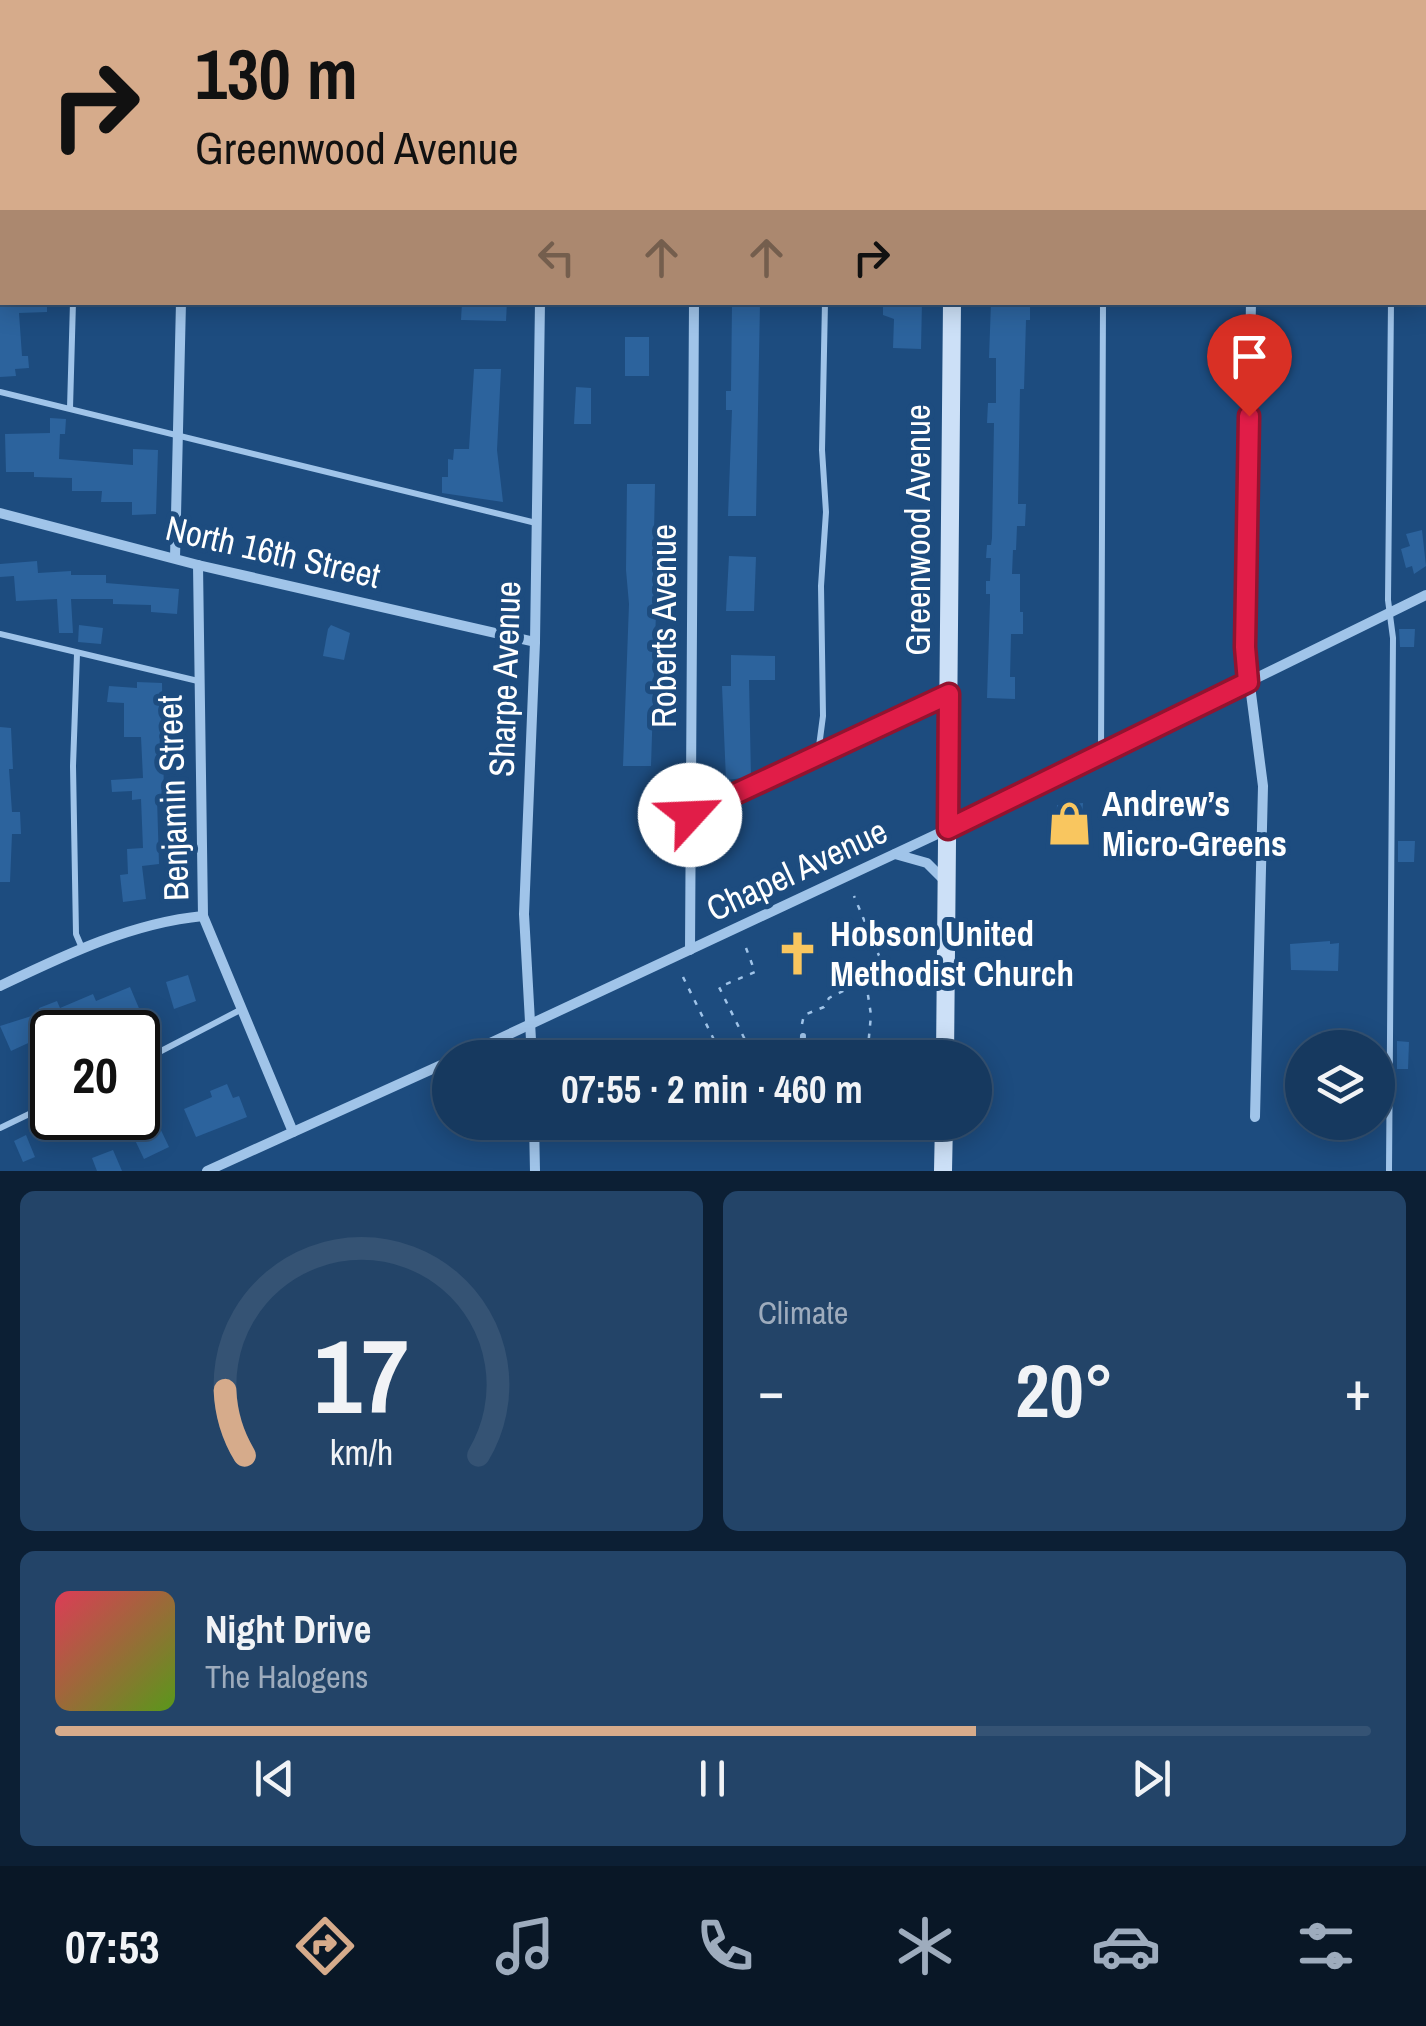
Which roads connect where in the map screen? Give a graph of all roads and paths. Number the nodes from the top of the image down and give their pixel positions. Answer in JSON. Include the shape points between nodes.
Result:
{"nodes":[{"id":1,"x":73,"y":305,"type":"edge"},
{"id":2,"x":181,"y":305,"type":"edge"},
{"id":3,"x":540,"y":305,"type":"edge"},
{"id":4,"x":694,"y":305,"type":"edge"},
{"id":5,"x":825,"y":305,"type":"edge"},
{"id":6,"x":952,"y":305,"type":"edge"},
{"id":7,"x":1103,"y":305,"type":"edge"},
{"id":8,"x":1251,"y":305,"type":"edge"},
{"id":9,"x":1390,"y":305,"type":"edge"},
{"id":10,"x":0,"y":392,"type":"edge"},
{"id":11,"x":70,"y":408,"type":"junction"},
{"id":12,"x":179,"y":436,"type":"junction"},
{"id":13,"x":0,"y":513,"type":"edge"},
{"id":14,"x":538,"y":523,"type":"junction"},
{"id":15,"x":175,"y":558,"type":"junction"},
{"id":16,"x":198,"y":564,"type":"junction"},
{"id":17,"x":1426,"y":595,"type":"edge"},
{"id":18,"x":1390,"y":613,"type":"junction"},
{"id":19,"x":0,"y":634,"type":"edge"},
{"id":20,"x":535,"y":642,"type":"junction"},
{"id":21,"x":77,"y":654,"type":"junction"},
{"id":22,"x":198,"y":682,"type":"junction"},
{"id":23,"x":1248,"y":682,"type":"junction"},
{"id":24,"x":949,"y":694,"type":"junction"},
{"id":25,"x":818,"y":754,"type":"junction"},
{"id":26,"x":1101,"y":754,"type":"junction"},
{"id":27,"x":690,"y":815,"type":"junction"},
{"id":28,"x":948,"y":829,"type":"junction"},
{"id":29,"x":894,"y":854,"type":"junction"},
{"id":30,"x":948,"y":885,"type":"junction"},
{"id":31,"x":854,"y":896,"type":"dead end"},
{"id":32,"x":204,"y":916,"type":"junction"},
{"id":33,"x":82,"y":948,"type":"junction"},
{"id":34,"x":746,"y":948,"type":"dead end"},
{"id":35,"x":690,"y":950,"type":"junction"},
{"id":36,"x":683,"y":977,"type":"dead end"},
{"id":37,"x":866,"y":980,"type":"junction"},
{"id":38,"x":0,"y":986,"type":"edge"},
{"id":39,"x":242,"y":1010,"type":"junction"},
{"id":40,"x":531,"y":1025,"type":"junction"},
{"id":41,"x":802,"y":1031,"type":"joint"},
{"id":42,"x":498,"y":1040,"type":"edge"},
{"id":43,"x":531,"y":1040,"type":"edge"},
{"id":44,"x":714,"y":1040,"type":"edge"},
{"id":45,"x":745,"y":1040,"type":"edge"},
{"id":46,"x":802,"y":1040,"type":"edge"},
{"id":47,"x":869,"y":1040,"type":"edge"},
{"id":48,"x":945,"y":1040,"type":"edge"},
{"id":49,"x":160,"y":1053,"type":"edge"},
{"id":50,"x":432,"y":1069,"type":"edge"},
{"id":51,"x":30,"y":1114,"type":"edge"},
{"id":52,"x":1256,"y":1118,"type":"dead end"},
{"id":53,"x":0,"y":1128,"type":"edge"},
{"id":54,"x":293,"y":1132,"type":"junction"},
{"id":55,"x":534,"y":1140,"type":"edge"},
{"id":56,"x":938,"y":1140,"type":"edge"},
{"id":57,"x":222,"y":1168,"type":"edge"},
{"id":58,"x":207,"y":1171,"type":"edge"},
{"id":59,"x":535,"y":1171,"type":"edge"},
{"id":60,"x":943,"y":1171,"type":"edge"},
{"id":61,"x":1389,"y":1171,"type":"edge"}],
"edges":[{"from":1,"to":11,"type":"lane"},
{"from":2,"to":12,"type":"street"},
{"from":3,"to":14,"type":"street","name":"Sharpe Avenue"},
{"from":4,"to":27,"type":"street","name":"Roberts Avenue"},
{"from":5,"to":25,"type":"lane"},
{"from":6,"to":24,"type":"street","name":"Greenwood Avenue"},
{"from":7,"to":26,"type":"lane"},
{"from":8,"to":23,"type":"street"},
{"from":9,"to":18,"type":"lane"},
{"from":10,"to":11,"type":"lane"},
{"from":11,"to":12,"type":"lane"},
{"from":12,"to":14,"type":"lane"},
{"from":12,"to":15,"type":"street"},
{"from":13,"to":15,"type":"street","name":"North 16th Street"},
{"from":14,"to":20,"type":"street","name":"Sharpe Avenue"},
{"from":15,"to":16,"type":"street","name":"North 16th Street"},
{"from":16,"to":20,"type":"street","name":"North 16th Street"},
{"from":16,"to":22,"type":"street","name":"Benjamin Street"},
{"from":17,"to":18,"type":"street","name":"Chapel Avenue"},
{"from":18,"to":23,"type":"street","name":"Chapel Avenue"},
{"from":18,"to":61,"type":"lane"},
{"from":19,"to":21,"type":"lane"},
{"from":20,"to":40,"type":"street","name":"Sharpe Avenue","via":[[524,914]]},
{"from":21,"to":22,"type":"lane"},
{"from":21,"to":33,"type":"lane","via":[[73,766],[76,934]]},
{"from":22,"to":32,"type":"street","name":"Benjamin Street"},
{"from":23,"to":26,"type":"street","name":"Chapel Avenue"},
{"from":23,"to":52,"type":"street","via":[[1263,786]]},
{"from":24,"to":25,"type":"lane"},
{"from":24,"to":28,"type":"street","name":"Greenwood Avenue"},
{"from":25,"to":27,"type":"lane"},
{"from":26,"to":28,"type":"street","name":"Chapel Avenue"},
{"from":27,"to":35,"type":"street","name":"Roberts Avenue"},
{"from":28,"to":29,"type":"street","name":"Chapel Avenue"},
{"from":28,"to":30,"type":"street","name":"Greenwood Avenue"},
{"from":29,"to":30,"type":"street","via":[[928,862]]},
{"from":29,"to":35,"type":"street","name":"Chapel Avenue"},
{"from":30,"to":48,"type":"street","name":"Greenwood Avenue"},
{"from":31,"to":37,"type":"path","via":[[885,970]]},
{"from":32,"to":33,"type":"street","via":[[146,926]]},
{"from":32,"to":39,"type":"street","name":"Benjamin Street"},
{"from":33,"to":38,"type":"street"},
{"from":34,"to":45,"type":"path","via":[[755,972],[719,987]]},
{"from":35,"to":40,"type":"street","name":"Chapel Avenue"},
{"from":36,"to":44,"type":"path"},
{"from":37,"to":41,"type":"path","via":[[804,1015]]},
{"from":37,"to":47,"type":"path"},
{"from":39,"to":49,"type":"lane"},
{"from":39,"to":54,"type":"street","name":"Benjamin Street"},
{"from":40,"to":42,"type":"street","name":"Chapel Avenue"},
{"from":40,"to":43,"type":"street","name":"Sharpe Avenue"},
{"from":41,"to":46,"type":"lane"},
{"from":50,"to":54,"type":"street"},
{"from":51,"to":53,"type":"lane"},
{"from":54,"to":57,"type":"street"},
{"from":55,"to":59,"type":"street"},
{"from":56,"to":60,"type":"street"},
{"from":57,"to":58,"type":"street"}]}
